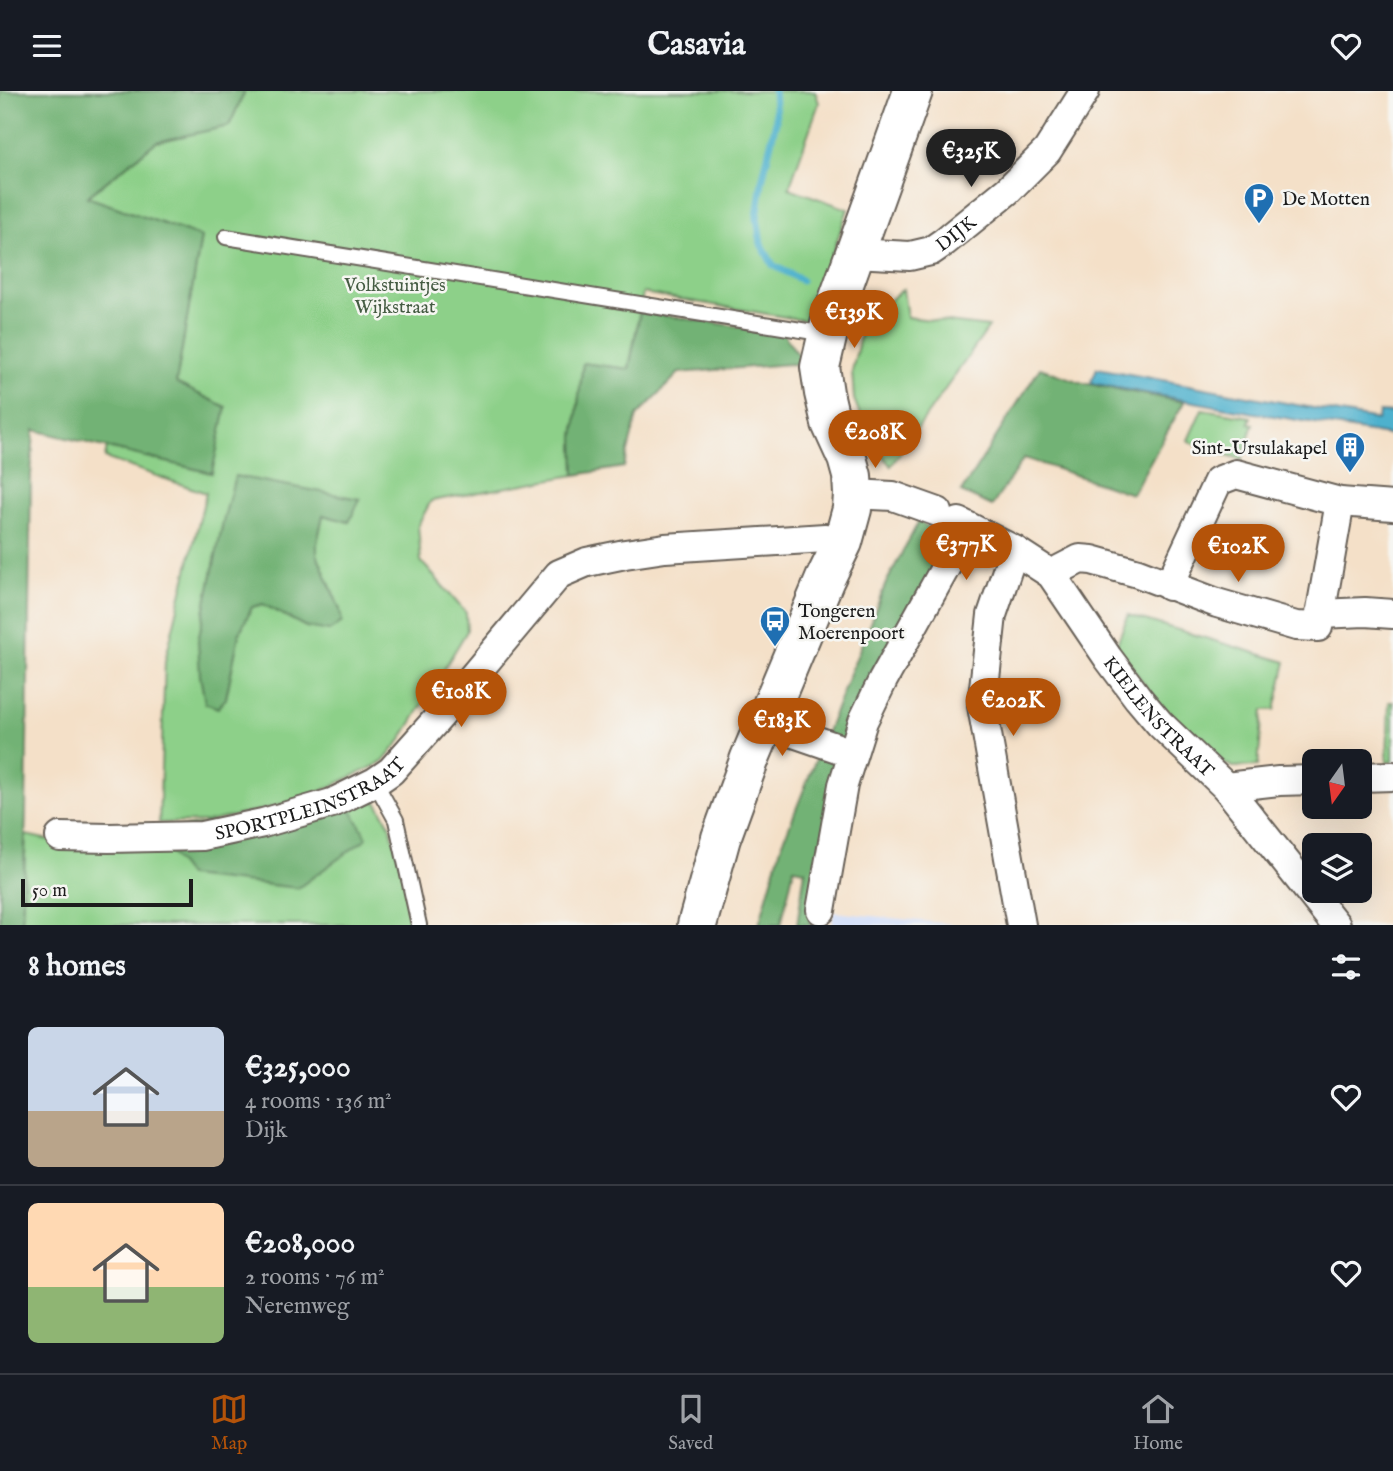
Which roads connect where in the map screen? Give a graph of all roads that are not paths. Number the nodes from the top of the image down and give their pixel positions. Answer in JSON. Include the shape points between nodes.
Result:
{"nodes":[{"id":1,"x":913,"y":91,"type":"edge"},
{"id":2,"x":1085,"y":91,"type":"edge"},
{"id":3,"x":226,"y":237,"type":"dead end"},
{"id":4,"x":854,"y":253,"type":"junction"},
{"id":5,"x":827,"y":334,"type":"junction"},
{"id":6,"x":853,"y":494,"type":"junction"},
{"id":7,"x":1340,"y":502,"type":"junction"},
{"id":8,"x":1393,"y":506,"type":"edge"},
{"id":9,"x":956,"y":521,"type":"junction"},
{"id":10,"x":843,"y":542,"type":"junction"},
{"id":11,"x":1014,"y":550,"type":"junction"},
{"id":12,"x":1051,"y":574,"type":"junction"},
{"id":13,"x":1169,"y":586,"type":"junction"},
{"id":14,"x":1320,"y":614,"type":"junction"},
{"id":15,"x":1393,"y":614,"type":"edge"},
{"id":16,"x":765,"y":723,"type":"junction"},
{"id":17,"x":852,"y":753,"type":"junction"},
{"id":18,"x":1393,"y":776,"type":"edge"},
{"id":19,"x":1372,"y":777,"type":"edge"},
{"id":20,"x":1302,"y":781,"type":"edge"},
{"id":21,"x":375,"y":782,"type":"junction"},
{"id":22,"x":1226,"y":787,"type":"junction"},
{"id":23,"x":60,"y":837,"type":"dead end"},
{"id":24,"x":821,"y":910,"type":"dead end"},
{"id":25,"x":419,"y":925,"type":"edge"},
{"id":26,"x":696,"y":925,"type":"edge"},
{"id":27,"x":1021,"y":925,"type":"edge"},
{"id":28,"x":1336,"y":925,"type":"edge"}],
"edges":[{"from":1,"to":4,"type":"street"},
{"from":2,"to":4,"type":"street","name":"DIJK","via":[[1047,151],[944,243],[910,256]]},
{"from":3,"to":5,"type":"lane"},
{"from":4,"to":5,"type":"street"},
{"from":5,"to":6,"type":"street","via":[[820,367],[824,393],[847,458]]},
{"from":6,"to":9,"type":"street","name":"KIELENSTRAAT","via":[[893,496]]},
{"from":6,"to":10,"type":"street"},
{"from":7,"to":8,"type":"street"},
{"from":7,"to":13,"type":"street","via":[[1237,474],[1219,481]]},
{"from":7,"to":14,"type":"street"},
{"from":9,"to":11,"type":"street","name":"KIELENSTRAAT"},
{"from":9,"to":17,"type":"street","via":[[959,543],[883,680]]},
{"from":10,"to":16,"type":"street"},
{"from":10,"to":21,"type":"street","name":"SPORTPLEINSTRAAT","via":[[825,538],[665,548],[587,562],[559,574],[440,716],[391,771]]},
{"from":11,"to":12,"type":"street","name":"KIELENSTRAAT"},
{"from":11,"to":27,"type":"street","via":[[992,615],[982,706]]},
{"from":12,"to":13,"type":"street","via":[[1080,559],[1091,559]]},
{"from":12,"to":22,"type":"street","name":"KIELENSTRAAT","via":[[1138,698]]},
{"from":13,"to":14,"type":"street","via":[[1296,626],[1318,627]]},
{"from":14,"to":15,"type":"street"},
{"from":16,"to":17,"type":"street"},
{"from":16,"to":26,"type":"street","via":[[721,838]]},
{"from":17,"to":24,"type":"street"},
{"from":18,"to":19,"type":"street"},
{"from":20,"to":22,"type":"street"},
{"from":21,"to":23,"type":"street","name":"SPORTPLEINSTRAAT","via":[[332,803],[202,836]]},
{"from":21,"to":25,"type":"lane","via":[[396,820]]},
{"from":22,"to":28,"type":"street","name":"KIELENSTRAAT"}]}
